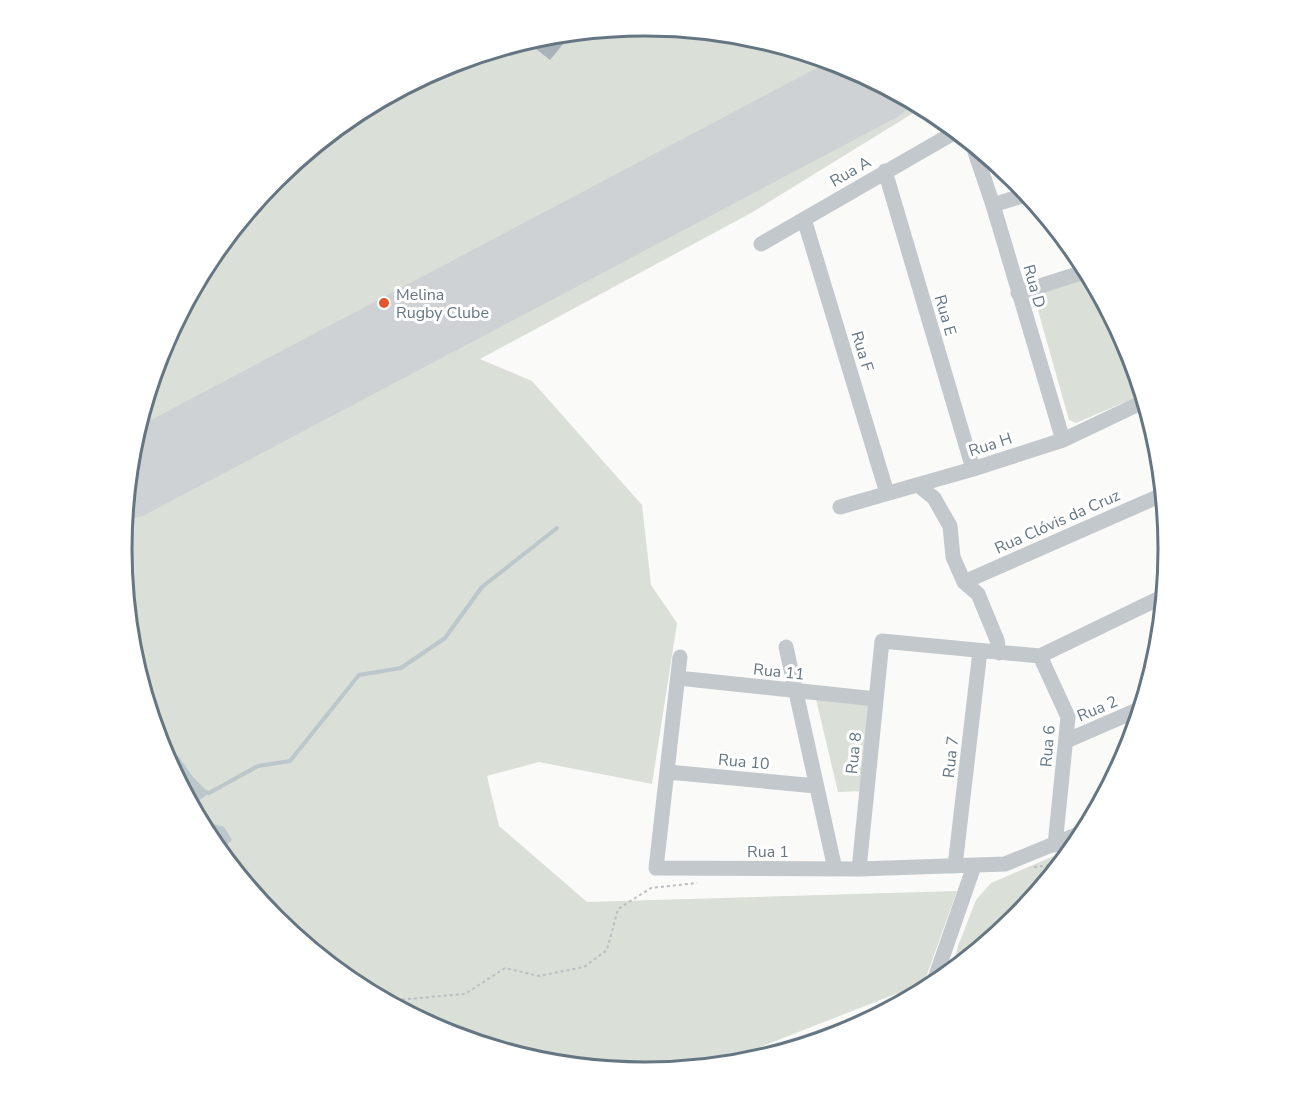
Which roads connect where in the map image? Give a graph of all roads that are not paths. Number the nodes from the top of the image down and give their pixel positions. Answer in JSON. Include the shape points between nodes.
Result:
{"nodes":[{"id":1,"x":949,"y":136,"type":"edge"},
{"id":2,"x":977,"y":157,"type":"edge"},
{"id":3,"x":885,"y":171,"type":"junction"},
{"id":4,"x":1018,"y":197,"type":"edge"},
{"id":5,"x":993,"y":205,"type":"junction"},
{"id":6,"x":804,"y":219,"type":"junction"},
{"id":7,"x":761,"y":244,"type":"dead end"},
{"id":8,"x":1078,"y":274,"type":"edge"},
{"id":9,"x":1018,"y":293,"type":"junction"},
{"id":10,"x":1137,"y":405,"type":"edge"},
{"id":11,"x":1063,"y":440,"type":"junction"},
{"id":12,"x":973,"y":469,"type":"junction"},
{"id":13,"x":918,"y":485,"type":"junction"},
{"id":14,"x":887,"y":493,"type":"junction"},
{"id":15,"x":1155,"y":498,"type":"edge"},
{"id":16,"x":840,"y":507,"type":"dead end"},
{"id":17,"x":964,"y":582,"type":"junction"},
{"id":18,"x":1155,"y":600,"type":"edge"},
{"id":19,"x":786,"y":647,"type":"dead end"},
{"id":20,"x":980,"y":651,"type":"junction"},
{"id":21,"x":999,"y":653,"type":"junction"},
{"id":22,"x":1040,"y":656,"type":"junction"},
{"id":23,"x":680,"y":657,"type":"dead end"},
{"id":24,"x":678,"y":678,"type":"junction"},
{"id":25,"x":796,"y":691,"type":"junction"},
{"id":26,"x":876,"y":699,"type":"junction"},
{"id":27,"x":1132,"y":712,"type":"edge"},
{"id":28,"x":1066,"y":741,"type":"junction"},
{"id":29,"x":668,"y":772,"type":"junction"},
{"id":30,"x":816,"y":786,"type":"junction"},
{"id":31,"x":1070,"y":838,"type":"edge"},
{"id":32,"x":1054,"y":845,"type":"junction"},
{"id":33,"x":955,"y":866,"type":"junction"},
{"id":34,"x":974,"y":866,"type":"junction"},
{"id":35,"x":835,"y":869,"type":"junction"},
{"id":36,"x":859,"y":869,"type":"junction"},
{"id":37,"x":938,"y":971,"type":"edge"}],
"edges":[{"from":1,"to":3,"type":"street","name":"Rua A"},
{"from":2,"to":5,"type":"street","name":"Rua D"},
{"from":3,"to":6,"type":"street","name":"Rua A"},
{"from":3,"to":12,"type":"street","name":"Rua E"},
{"from":4,"to":5,"type":"street"},
{"from":5,"to":9,"type":"street","name":"Rua D"},
{"from":6,"to":7,"type":"street","name":"Rua A"},
{"from":6,"to":14,"type":"street","name":"Rua F"},
{"from":8,"to":9,"type":"street"},
{"from":9,"to":11,"type":"street","name":"Rua D"},
{"from":10,"to":11,"type":"street","name":"Rua H"},
{"from":11,"to":12,"type":"street","name":"Rua H"},
{"from":12,"to":13,"type":"street","name":"Rua H"},
{"from":13,"to":14,"type":"street","name":"Rua H"},
{"from":13,"to":17,"type":"street","via":[[934,498],[950,526],[953,557]]},
{"from":14,"to":16,"type":"street","name":"Rua H"},
{"from":15,"to":17,"type":"street","name":"Rua Clóvis da Cruz"},
{"from":17,"to":21,"type":"street","via":[[978,594],[998,640]]},
{"from":18,"to":22,"type":"street"},
{"from":19,"to":25,"type":"street"},
{"from":20,"to":21,"type":"street"},
{"from":20,"to":26,"type":"street","name":"Rua 8","via":[[882,641]]},
{"from":20,"to":33,"type":"street","name":"Rua 7"},
{"from":21,"to":22,"type":"street"},
{"from":22,"to":28,"type":"street","name":"Rua 6","via":[[1068,717]]},
{"from":23,"to":24,"type":"street","name":"Rua 1"},
{"from":24,"to":25,"type":"street","name":"Rua 11"},
{"from":24,"to":29,"type":"street","name":"Rua 1"},
{"from":25,"to":26,"type":"street","name":"Rua 11"},
{"from":25,"to":30,"type":"street"},
{"from":26,"to":36,"type":"street","name":"Rua 8"},
{"from":27,"to":28,"type":"street","name":"Rua 2"},
{"from":28,"to":32,"type":"street","name":"Rua 6"},
{"from":29,"to":30,"type":"street","name":"Rua 10"},
{"from":29,"to":35,"type":"street","name":"Rua 1","via":[[656,868]]},
{"from":30,"to":35,"type":"street"},
{"from":31,"to":32,"type":"street","name":"Rua 1"},
{"from":32,"to":34,"type":"street","name":"Rua 1","via":[[1005,864]]},
{"from":33,"to":34,"type":"street","name":"Rua 1"},
{"from":33,"to":36,"type":"street","name":"Rua 1"},
{"from":34,"to":37,"type":"street"},
{"from":35,"to":36,"type":"street","name":"Rua 1"}]}
